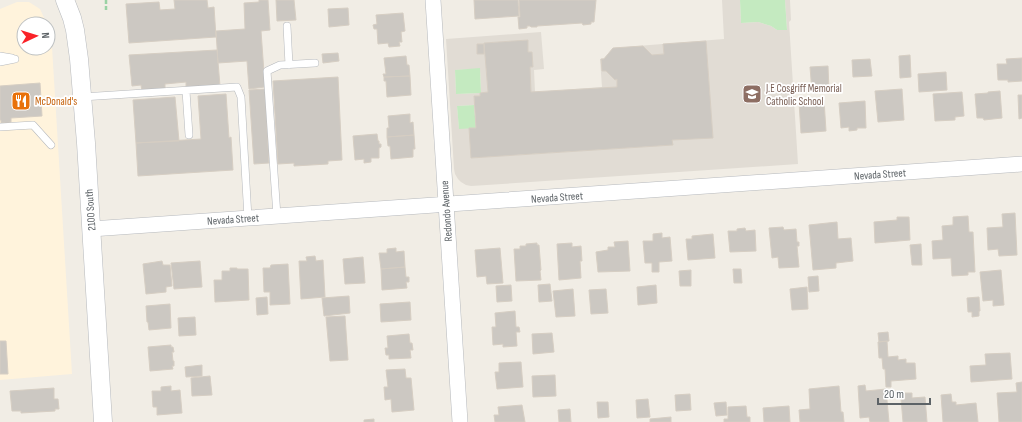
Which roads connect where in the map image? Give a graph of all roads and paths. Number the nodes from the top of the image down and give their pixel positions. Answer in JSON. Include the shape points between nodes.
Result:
{"nodes":[{"id":1,"x":65,"y":0,"type":"edge"},
{"id":2,"x":106,"y":0,"type":"edge"},
{"id":3,"x":432,"y":0,"type":"edge"},
{"id":4,"x":106,"y":12,"type":"dead end"},
{"id":5,"x":287,"y":26,"type":"dead end"},
{"id":6,"x":14,"y":59,"type":"dead end"},
{"id":7,"x":0,"y":60,"type":"edge"},
{"id":8,"x":315,"y":63,"type":"dead end"},
{"id":9,"x":289,"y":65,"type":"junction"},
{"id":10,"x":186,"y":90,"type":"junction"},
{"id":11,"x":82,"y":97,"type":"junction"},
{"id":12,"x":0,"y":127,"type":"edge"},
{"id":13,"x":189,"y":135,"type":"dead end"},
{"id":14,"x":51,"y":145,"type":"dead end"},
{"id":15,"x":1022,"y":164,"type":"edge"},
{"id":16,"x":446,"y":205,"type":"junction"},
{"id":17,"x":277,"y":216,"type":"junction"},
{"id":18,"x":248,"y":218,"type":"junction"},
{"id":19,"x":91,"y":229,"type":"junction"},
{"id":20,"x":104,"y":422,"type":"edge"},
{"id":21,"x":460,"y":422,"type":"edge"}],
"edges":[{"from":1,"to":11,"type":"street","name":"2100 South","via":[[76,30]]},
{"from":2,"to":4,"type":"path"},
{"from":3,"to":16,"type":"street","name":"Redondo Avenue"},
{"from":5,"to":9,"type":"lane"},
{"from":6,"to":7,"type":"lane"},
{"from":8,"to":9,"type":"lane"},
{"from":9,"to":17,"type":"lane","via":[[280,65],[267,71]]},
{"from":10,"to":11,"type":"lane"},
{"from":10,"to":13,"type":"lane"},
{"from":10,"to":18,"type":"lane","via":[[237,87],[241,96]]},
{"from":11,"to":19,"type":"street","name":"2100 South"},
{"from":12,"to":14,"type":"lane","via":[[33,125]]},
{"from":15,"to":16,"type":"street","name":"Nevada Street"},
{"from":16,"to":17,"type":"street","name":"Nevada Street"},
{"from":16,"to":21,"type":"street","name":"Redondo Avenue"},
{"from":17,"to":18,"type":"street","name":"Nevada Street"},
{"from":18,"to":19,"type":"street","name":"Nevada Street"},
{"from":19,"to":20,"type":"street","name":"2100 South"}]}
